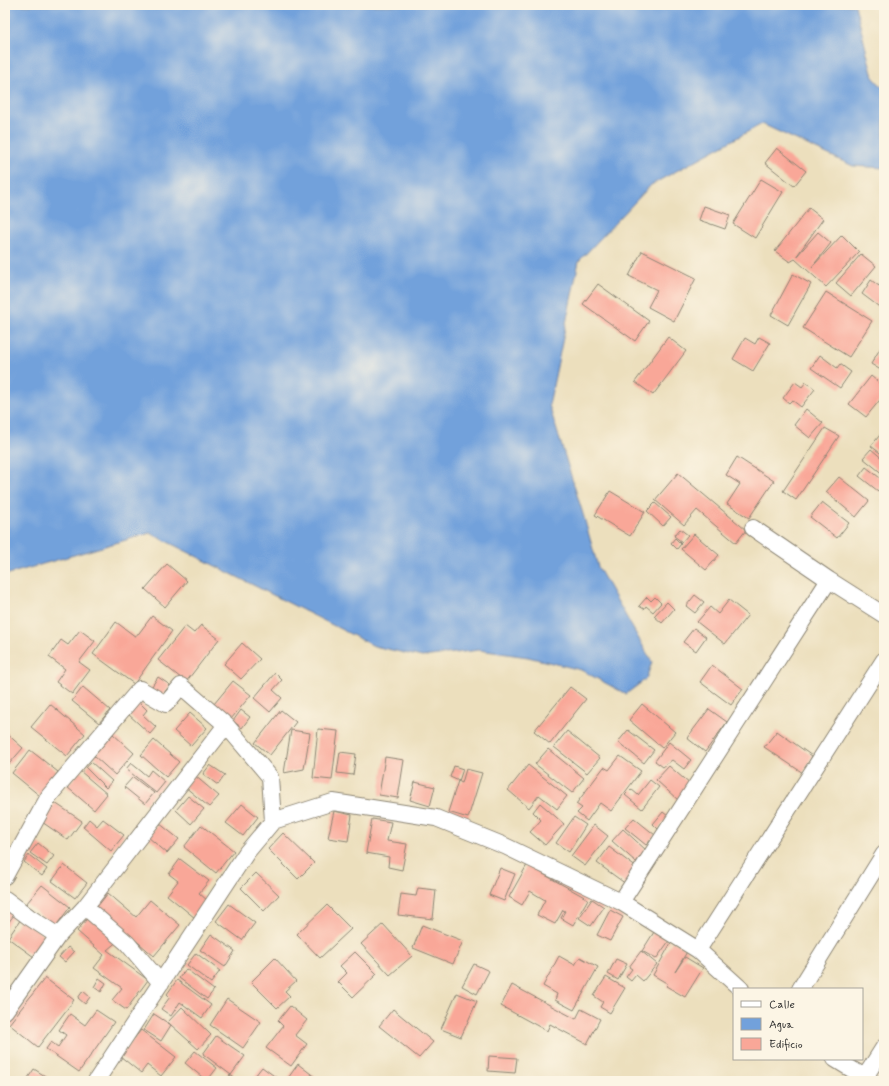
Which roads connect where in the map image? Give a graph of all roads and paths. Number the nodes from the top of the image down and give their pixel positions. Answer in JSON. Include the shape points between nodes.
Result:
{"nodes":[{"id":1,"x":753,"y":528,"type":"dead end"},
{"id":2,"x":829,"y":580,"type":"junction"},
{"id":3,"x":884,"y":615,"type":"edge"},
{"id":4,"x":884,"y":660,"type":"edge"},
{"id":5,"x":226,"y":725,"type":"junction"},
{"id":6,"x":273,"y":821,"type":"junction"},
{"id":7,"x":884,"y":854,"type":"edge"},
{"id":8,"x":5,"y":875,"type":"edge"},
{"id":9,"x":5,"y":899,"type":"edge"},
{"id":10,"x":621,"y":902,"type":"junction"},
{"id":11,"x":85,"y":907,"type":"junction"},
{"id":12,"x":58,"y":936,"type":"junction"},
{"id":13,"x":698,"y":950,"type":"junction"},
{"id":14,"x":161,"y":983,"type":"junction"},
{"id":15,"x":740,"y":988,"type":"edge"},
{"id":16,"x":801,"y":988,"type":"edge"},
{"id":17,"x":5,"y":1011,"type":"edge"},
{"id":18,"x":884,"y":1047,"type":"edge"},
{"id":19,"x":837,"y":1060,"type":"edge"},
{"id":20,"x":868,"y":1079,"type":"edge"},
{"id":21,"x":96,"y":1081,"type":"edge"}],
"edges":[{"from":1,"to":2,"type":"street"},
{"from":2,"to":3,"type":"street"},
{"from":2,"to":10,"type":"street"},
{"from":4,"to":13,"type":"street"},
{"from":5,"to":6,"type":"street","via":[[270,777]]},
{"from":5,"to":8,"type":"street","via":[[180,686],[166,704],[140,689],[49,796]]},
{"from":5,"to":11,"type":"street"},
{"from":6,"to":10,"type":"street","via":[[333,802],[436,818],[505,846]]},
{"from":6,"to":14,"type":"street","via":[[247,852]]},
{"from":7,"to":16,"type":"street"},
{"from":9,"to":12,"type":"street"},
{"from":10,"to":13,"type":"street"},
{"from":11,"to":12,"type":"street"},
{"from":11,"to":14,"type":"street","via":[[127,943]]},
{"from":12,"to":17,"type":"street"},
{"from":13,"to":15,"type":"street"},
{"from":14,"to":21,"type":"street"},
{"from":18,"to":20,"type":"street"},
{"from":19,"to":20,"type":"street"}]}
